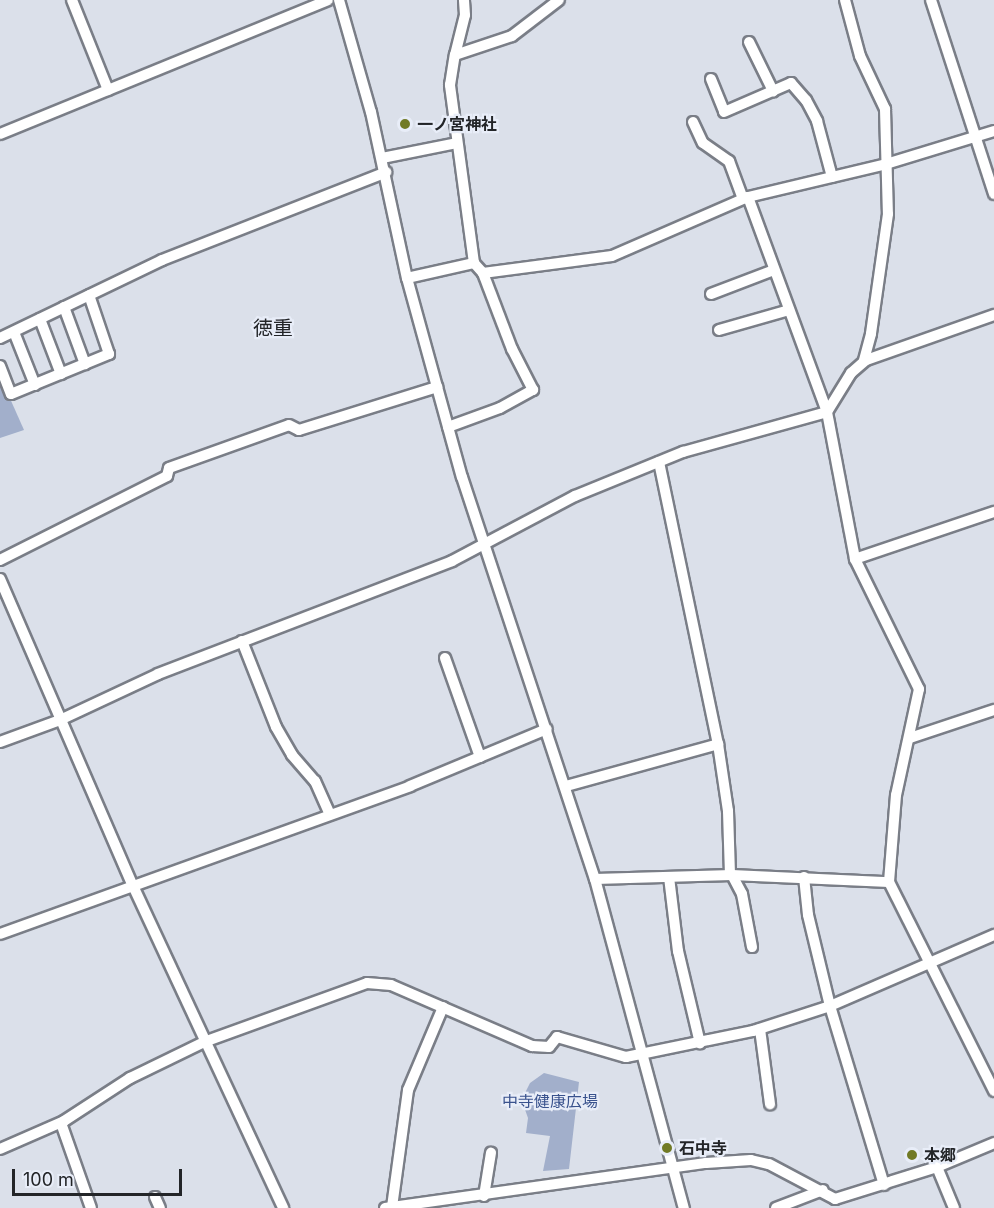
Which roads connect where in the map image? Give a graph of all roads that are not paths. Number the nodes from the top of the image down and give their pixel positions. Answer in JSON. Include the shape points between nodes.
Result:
{"nodes":[{"id":1,"x":72,"y":0,"type":"edge"},
{"id":2,"x":328,"y":0,"type":"edge"},
{"id":3,"x":339,"y":0,"type":"edge"},
{"id":4,"x":464,"y":0,"type":"edge"},
{"id":5,"x":559,"y":0,"type":"edge"},
{"id":6,"x":845,"y":0,"type":"edge"},
{"id":7,"x":931,"y":0,"type":"edge"},
{"id":8,"x":749,"y":42,"type":"dead end"},
{"id":9,"x":455,"y":55,"type":"junction"},
{"id":10,"x":711,"y":79,"type":"dead end"},
{"id":11,"x":108,"y":90,"type":"junction"},
{"id":12,"x":773,"y":91,"type":"junction"},
{"id":13,"x":693,"y":122,"type":"dead end"},
{"id":14,"x":994,"y":131,"type":"edge"},
{"id":15,"x":0,"y":134,"type":"edge"},
{"id":16,"x":977,"y":137,"type":"junction"},
{"id":17,"x":457,"y":143,"type":"junction"},
{"id":18,"x":382,"y":158,"type":"junction"},
{"id":19,"x":886,"y":164,"type":"junction"},
{"id":20,"x":386,"y":172,"type":"junction"},
{"id":21,"x":832,"y":177,"type":"junction"},
{"id":22,"x":994,"y":194,"type":"edge"},
{"id":23,"x":746,"y":198,"type":"junction"},
{"id":24,"x":474,"y":263,"type":"junction"},
{"id":25,"x":774,"y":270,"type":"junction"},
{"id":26,"x":483,"y":273,"type":"junction"},
{"id":27,"x":407,"y":278,"type":"junction"},
{"id":28,"x":711,"y":294,"type":"dead end"},
{"id":29,"x":89,"y":295,"type":"junction"},
{"id":30,"x":64,"y":308,"type":"junction"},
{"id":31,"x":789,"y":310,"type":"junction"},
{"id":32,"x":994,"y":315,"type":"edge"},
{"id":33,"x":40,"y":319,"type":"junction"},
{"id":34,"x":719,"y":330,"type":"dead end"},
{"id":35,"x":14,"y":332,"type":"junction"},
{"id":36,"x":0,"y":338,"type":"edge"},
{"id":37,"x":864,"y":361,"type":"junction"},
{"id":38,"x":85,"y":364,"type":"junction"},
{"id":39,"x":0,"y":366,"type":"edge"},
{"id":40,"x":61,"y":374,"type":"junction"},
{"id":41,"x":35,"y":384,"type":"junction"},
{"id":42,"x":437,"y":387,"type":"junction"},
{"id":43,"x":827,"y":412,"type":"junction"},
{"id":44,"x":448,"y":427,"type":"junction"},
{"id":45,"x":659,"y":462,"type":"junction"},
{"id":46,"x":994,"y":512,"type":"edge"},
{"id":47,"x":482,"y":544,"type":"junction"},
{"id":48,"x":855,"y":559,"type":"junction"},
{"id":49,"x":0,"y":560,"type":"edge"},
{"id":50,"x":0,"y":579,"type":"edge"},
{"id":51,"x":242,"y":641,"type":"junction"},
{"id":52,"x":445,"y":658,"type":"dead end"},
{"id":53,"x":994,"y":710,"type":"edge"},
{"id":54,"x":60,"y":720,"type":"junction"},
{"id":55,"x":547,"y":729,"type":"junction"},
{"id":56,"x":910,"y":738,"type":"junction"},
{"id":57,"x":0,"y":742,"type":"edge"},
{"id":58,"x":718,"y":744,"type":"junction"},
{"id":59,"x":480,"y":757,"type":"junction"},
{"id":60,"x":566,"y":786,"type":"junction"},
{"id":61,"x":330,"y":814,"type":"junction"},
{"id":62,"x":731,"y":875,"type":"junction"},
{"id":63,"x":669,"y":877,"type":"junction"},
{"id":64,"x":804,"y":877,"type":"junction"},
{"id":65,"x":595,"y":879,"type":"junction"},
{"id":66,"x":889,"y":882,"type":"junction"},
{"id":67,"x":134,"y":888,"type":"junction"},
{"id":68,"x":0,"y":934,"type":"edge"},
{"id":69,"x":994,"y":935,"type":"edge"},
{"id":70,"x":753,"y":947,"type":"dead end"},
{"id":71,"x":929,"y":960,"type":"junction"},
{"id":72,"x":830,"y":1006,"type":"junction"},
{"id":73,"x":443,"y":1007,"type":"junction"},
{"id":74,"x":760,"y":1029,"type":"junction"},
{"id":75,"x":204,"y":1042,"type":"junction"},
{"id":76,"x":700,"y":1043,"type":"junction"},
{"id":77,"x":644,"y":1055,"type":"junction"},
{"id":78,"x":994,"y":1091,"type":"edge"},
{"id":79,"x":770,"y":1104,"type":"dead end"},
{"id":80,"x":61,"y":1123,"type":"junction"},
{"id":81,"x":994,"y":1143,"type":"edge"},
{"id":82,"x":0,"y":1149,"type":"edge"},
{"id":83,"x":491,"y":1153,"type":"dead end"},
{"id":84,"x":937,"y":1167,"type":"junction"},
{"id":85,"x":672,"y":1169,"type":"junction"},
{"id":86,"x":884,"y":1185,"type":"junction"},
{"id":87,"x":823,"y":1190,"type":"junction"},
{"id":88,"x":484,"y":1196,"type":"junction"},
{"id":89,"x":155,"y":1197,"type":"dead end"},
{"id":90,"x":91,"y":1208,"type":"edge"},
{"id":91,"x":160,"y":1208,"type":"edge"},
{"id":92,"x":283,"y":1208,"type":"edge"},
{"id":93,"x":388,"y":1208,"type":"edge"},
{"id":94,"x":684,"y":1208,"type":"edge"},
{"id":95,"x":776,"y":1208,"type":"edge"},
{"id":96,"x":954,"y":1208,"type":"edge"}],
"edges":[{"from":1,"to":11,"type":"street"},
{"from":2,"to":11,"type":"street"},
{"from":3,"to":18,"type":"street"},
{"from":4,"to":9,"type":"street","via":[[465,15]]},
{"from":5,"to":9,"type":"street","via":[[512,36]]},
{"from":6,"to":19,"type":"street","via":[[860,56],[885,109]]},
{"from":7,"to":16,"type":"street"},
{"from":8,"to":12,"type":"street"},
{"from":9,"to":17,"type":"street","via":[[450,85]]},
{"from":10,"to":12,"type":"street","via":[[724,112]]},
{"from":11,"to":15,"type":"street"},
{"from":12,"to":21,"type":"street","via":[[791,83],[806,100],[817,121]]},
{"from":13,"to":23,"type":"street","via":[[704,143],[729,161]]},
{"from":14,"to":16,"type":"street"},
{"from":16,"to":19,"type":"street"},
{"from":16,"to":22,"type":"street"},
{"from":17,"to":18,"type":"street"},
{"from":17,"to":24,"type":"street"},
{"from":18,"to":20,"type":"street"},
{"from":19,"to":21,"type":"street"},
{"from":19,"to":37,"type":"street","via":[[888,214]]},
{"from":20,"to":27,"type":"street"},
{"from":20,"to":29,"type":"street","via":[[162,260]]},
{"from":21,"to":23,"type":"street"},
{"from":23,"to":25,"type":"street"},
{"from":23,"to":26,"type":"street","via":[[612,256]]},
{"from":24,"to":26,"type":"street"},
{"from":24,"to":27,"type":"street"},
{"from":25,"to":28,"type":"street"},
{"from":25,"to":31,"type":"street"},
{"from":26,"to":44,"type":"street","via":[[503,328],[533,390],[500,408]]},
{"from":27,"to":42,"type":"street"},
{"from":29,"to":30,"type":"street"},
{"from":29,"to":38,"type":"street","via":[[109,354]]},
{"from":30,"to":33,"type":"street"},
{"from":30,"to":38,"type":"street"},
{"from":31,"to":34,"type":"street"},
{"from":31,"to":43,"type":"street"},
{"from":32,"to":37,"type":"street"},
{"from":33,"to":35,"type":"street"},
{"from":33,"to":40,"type":"street"},
{"from":35,"to":36,"type":"street"},
{"from":35,"to":41,"type":"street"},
{"from":37,"to":43,"type":"street","via":[[851,372]]},
{"from":38,"to":40,"type":"street"},
{"from":39,"to":41,"type":"street","via":[[11,394]]},
{"from":40,"to":41,"type":"street"},
{"from":42,"to":44,"type":"street"},
{"from":42,"to":49,"type":"street","via":[[299,430],[289,425],[169,468],[167,477]]},
{"from":43,"to":45,"type":"street"},
{"from":43,"to":48,"type":"street"},
{"from":44,"to":47,"type":"street"},
{"from":45,"to":47,"type":"street","via":[[575,496]]},
{"from":45,"to":58,"type":"street"},
{"from":46,"to":48,"type":"street"},
{"from":47,"to":51,"type":"street","via":[[452,561]]},
{"from":47,"to":55,"type":"street"},
{"from":48,"to":56,"type":"street","via":[[919,689]]},
{"from":50,"to":54,"type":"street"},
{"from":51,"to":54,"type":"street","via":[[158,674]]},
{"from":51,"to":61,"type":"street","via":[[276,727],[292,755],[315,781]]},
{"from":52,"to":59,"type":"street"},
{"from":53,"to":56,"type":"street"},
{"from":54,"to":57,"type":"street"},
{"from":54,"to":67,"type":"street"},
{"from":55,"to":59,"type":"street"},
{"from":55,"to":60,"type":"street"},
{"from":56,"to":66,"type":"street","via":[[896,795]]},
{"from":58,"to":60,"type":"street"},
{"from":58,"to":62,"type":"street","via":[[728,811]]},
{"from":59,"to":61,"type":"street"},
{"from":60,"to":65,"type":"street"},
{"from":61,"to":67,"type":"street"},
{"from":62,"to":63,"type":"street"},
{"from":62,"to":64,"type":"street"},
{"from":62,"to":70,"type":"street","via":[[742,894]]},
{"from":63,"to":65,"type":"street"},
{"from":63,"to":76,"type":"street","via":[[678,951]]},
{"from":64,"to":66,"type":"street"},
{"from":64,"to":72,"type":"street","via":[[808,915]]},
{"from":65,"to":77,"type":"street"},
{"from":66,"to":71,"type":"street"},
{"from":67,"to":68,"type":"street"},
{"from":67,"to":75,"type":"street"},
{"from":69,"to":71,"type":"street"},
{"from":71,"to":72,"type":"street","via":[[889,982]]},
{"from":71,"to":78,"type":"street"},
{"from":72,"to":74,"type":"street"},
{"from":72,"to":86,"type":"street"},
{"from":73,"to":75,"type":"street","via":[[391,985],[367,983]]},
{"from":73,"to":77,"type":"street","via":[[532,1046],[549,1047],[557,1037],[626,1057]]},
{"from":73,"to":93,"type":"street","via":[[408,1090]]},
{"from":74,"to":76,"type":"street"},
{"from":74,"to":79,"type":"street"},
{"from":75,"to":80,"type":"street","via":[[130,1078]]},
{"from":75,"to":92,"type":"street"},
{"from":76,"to":77,"type":"street"},
{"from":77,"to":85,"type":"street"},
{"from":80,"to":82,"type":"street"},
{"from":80,"to":90,"type":"street"},
{"from":81,"to":84,"type":"street"},
{"from":83,"to":88,"type":"street"},
{"from":84,"to":86,"type":"street"},
{"from":84,"to":96,"type":"street"},
{"from":85,"to":87,"type":"street","via":[[751,1160],[769,1164]]},
{"from":85,"to":88,"type":"street"},
{"from":85,"to":94,"type":"street"},
{"from":86,"to":87,"type":"street","via":[[836,1199]]},
{"from":87,"to":95,"type":"street"},
{"from":88,"to":93,"type":"street"},
{"from":89,"to":91,"type":"street"}]}
